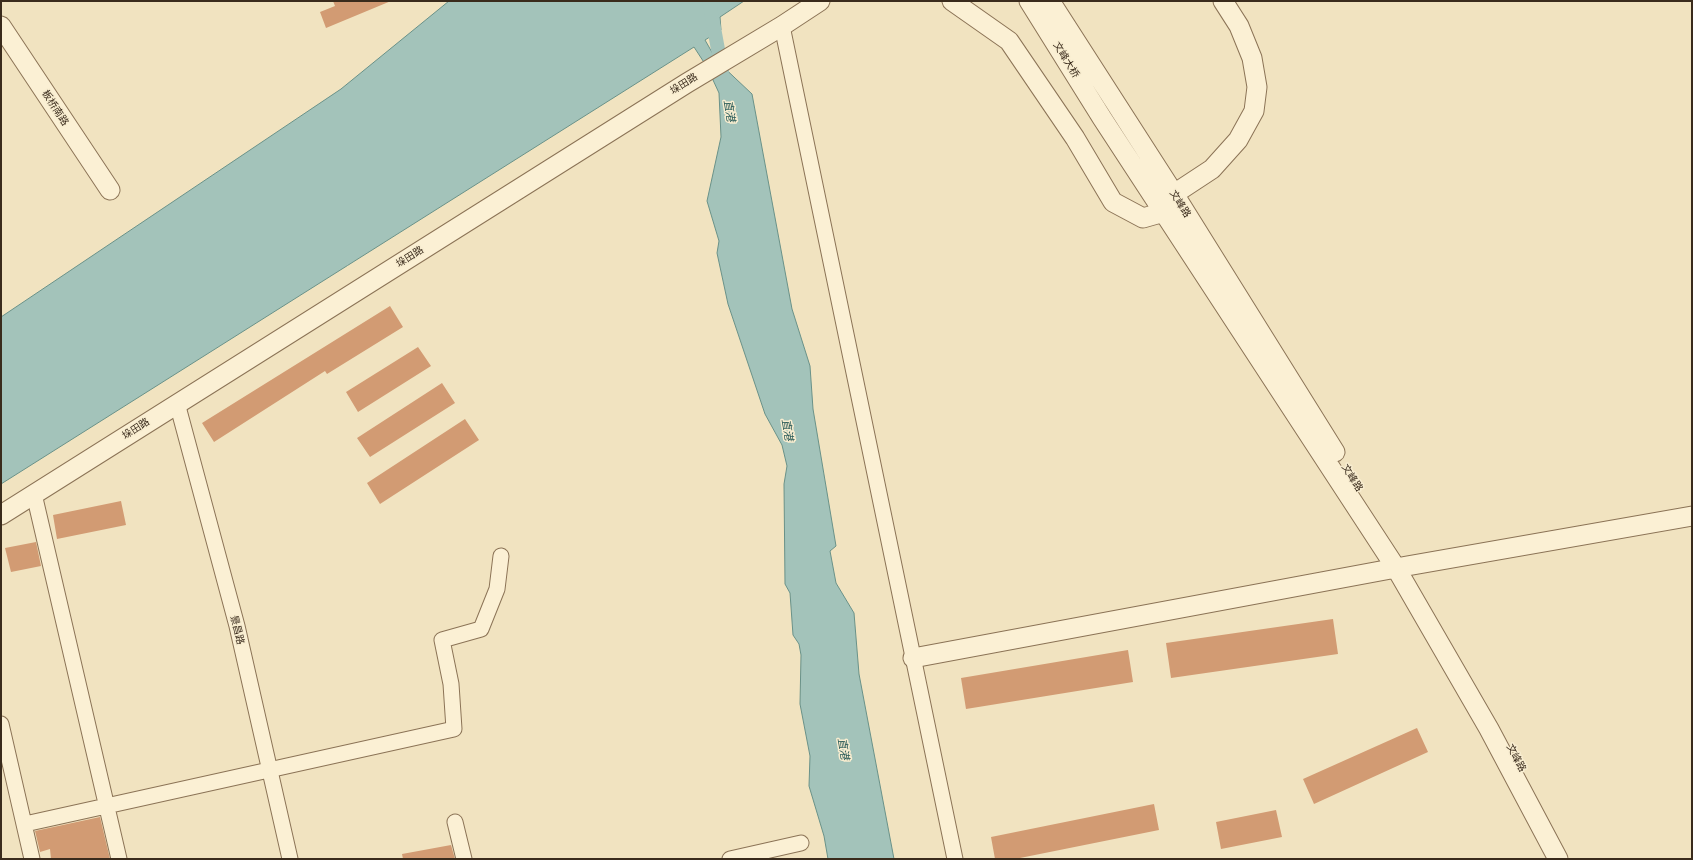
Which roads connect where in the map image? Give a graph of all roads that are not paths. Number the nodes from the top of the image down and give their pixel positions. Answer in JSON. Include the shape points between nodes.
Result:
{"nodes":[{"id":1,"x":820,"y":1,"type":"edge"},
{"id":2,"x":952,"y":1,"type":"edge"},
{"id":3,"x":1029,"y":1,"type":"edge"},
{"id":4,"x":1050,"y":1,"type":"edge"},
{"id":5,"x":1223,"y":1,"type":"edge"},
{"id":6,"x":1,"y":26,"type":"edge"},
{"id":7,"x":782,"y":26,"type":"junction"},
{"id":8,"x":1110,"y":113,"type":"junction"},
{"id":9,"x":110,"y":190,"type":"dead end"},
{"id":10,"x":1174,"y":194,"type":"junction"},
{"id":11,"x":1164,"y":212,"type":"junction"},
{"id":12,"x":177,"y":403,"type":"junction"},
{"id":13,"x":34,"y":494,"type":"junction"},
{"id":14,"x":1,"y":515,"type":"edge"},
{"id":15,"x":1692,"y":516,"type":"edge"},
{"id":16,"x":501,"y":556,"type":"dead end"},
{"id":17,"x":1401,"y":567,"type":"junction"},
{"id":18,"x":913,"y":658,"type":"junction"},
{"id":19,"x":1,"y":724,"type":"edge"},
{"id":20,"x":270,"y":769,"type":"junction"},
{"id":21,"x":107,"y":806,"type":"junction"},
{"id":22,"x":455,"y":822,"type":"dead end"},
{"id":23,"x":25,"y":824,"type":"junction"},
{"id":24,"x":801,"y":843,"type":"dead end"},
{"id":25,"x":32,"y":859,"type":"edge"},
{"id":26,"x":119,"y":859,"type":"edge"},
{"id":27,"x":290,"y":859,"type":"edge"},
{"id":28,"x":464,"y":859,"type":"edge"},
{"id":29,"x":730,"y":859,"type":"edge"},
{"id":30,"x":955,"y":859,"type":"edge"},
{"id":31,"x":1558,"y":859,"type":"edge"},
{"id":32,"x":1569,"y":859,"type":"edge"}],
"edges":[{"from":1,"to":7,"type":"street","name":"垛田路"},
{"from":2,"to":11,"type":"street","via":[[1009,41],[1075,138],[1113,202],[1143,218]]},
{"from":3,"to":8,"type":"street","name":"文峰大桥"},
{"from":4,"to":8,"type":"street","name":"文峰大桥"},
{"from":5,"to":10,"type":"street","via":[[1239,26],[1252,58],[1257,87],[1254,111],[1238,140],[1212,168]]},
{"from":6,"to":9,"type":"street","name":"板桥南路"},
{"from":7,"to":12,"type":"street","name":"垛田路","via":[[687,82]]},
{"from":7,"to":18,"type":"street"},
{"from":8,"to":10,"type":"street","name":"文峰路"},
{"from":8,"to":11,"type":"street","name":"文峰路"},
{"from":10,"to":17,"type":"street","name":"文峰路"},
{"from":11,"to":17,"type":"street","name":"文峰路"},
{"from":12,"to":13,"type":"street","name":"垛田路"},
{"from":12,"to":20,"type":"street","name":"景昌路","via":[[237,626]]},
{"from":13,"to":14,"type":"street","name":"垛田路"},
{"from":13,"to":21,"type":"street"},
{"from":15,"to":17,"type":"street"},
{"from":16,"to":20,"type":"street","via":[[498,589],[481,629],[442,640],[451,684],[454,729]]},
{"from":17,"to":18,"type":"street"},
{"from":17,"to":31,"type":"street","name":"文峰路"},
{"from":17,"to":32,"type":"street","name":"文峰路","via":[[1432,608],[1498,724]]},
{"from":18,"to":30,"type":"street"},
{"from":19,"to":23,"type":"street"},
{"from":20,"to":21,"type":"street"},
{"from":20,"to":27,"type":"street","name":"景昌路"},
{"from":21,"to":23,"type":"street"},
{"from":21,"to":26,"type":"street"},
{"from":22,"to":28,"type":"street"},
{"from":23,"to":25,"type":"street"},
{"from":24,"to":29,"type":"street"}]}
